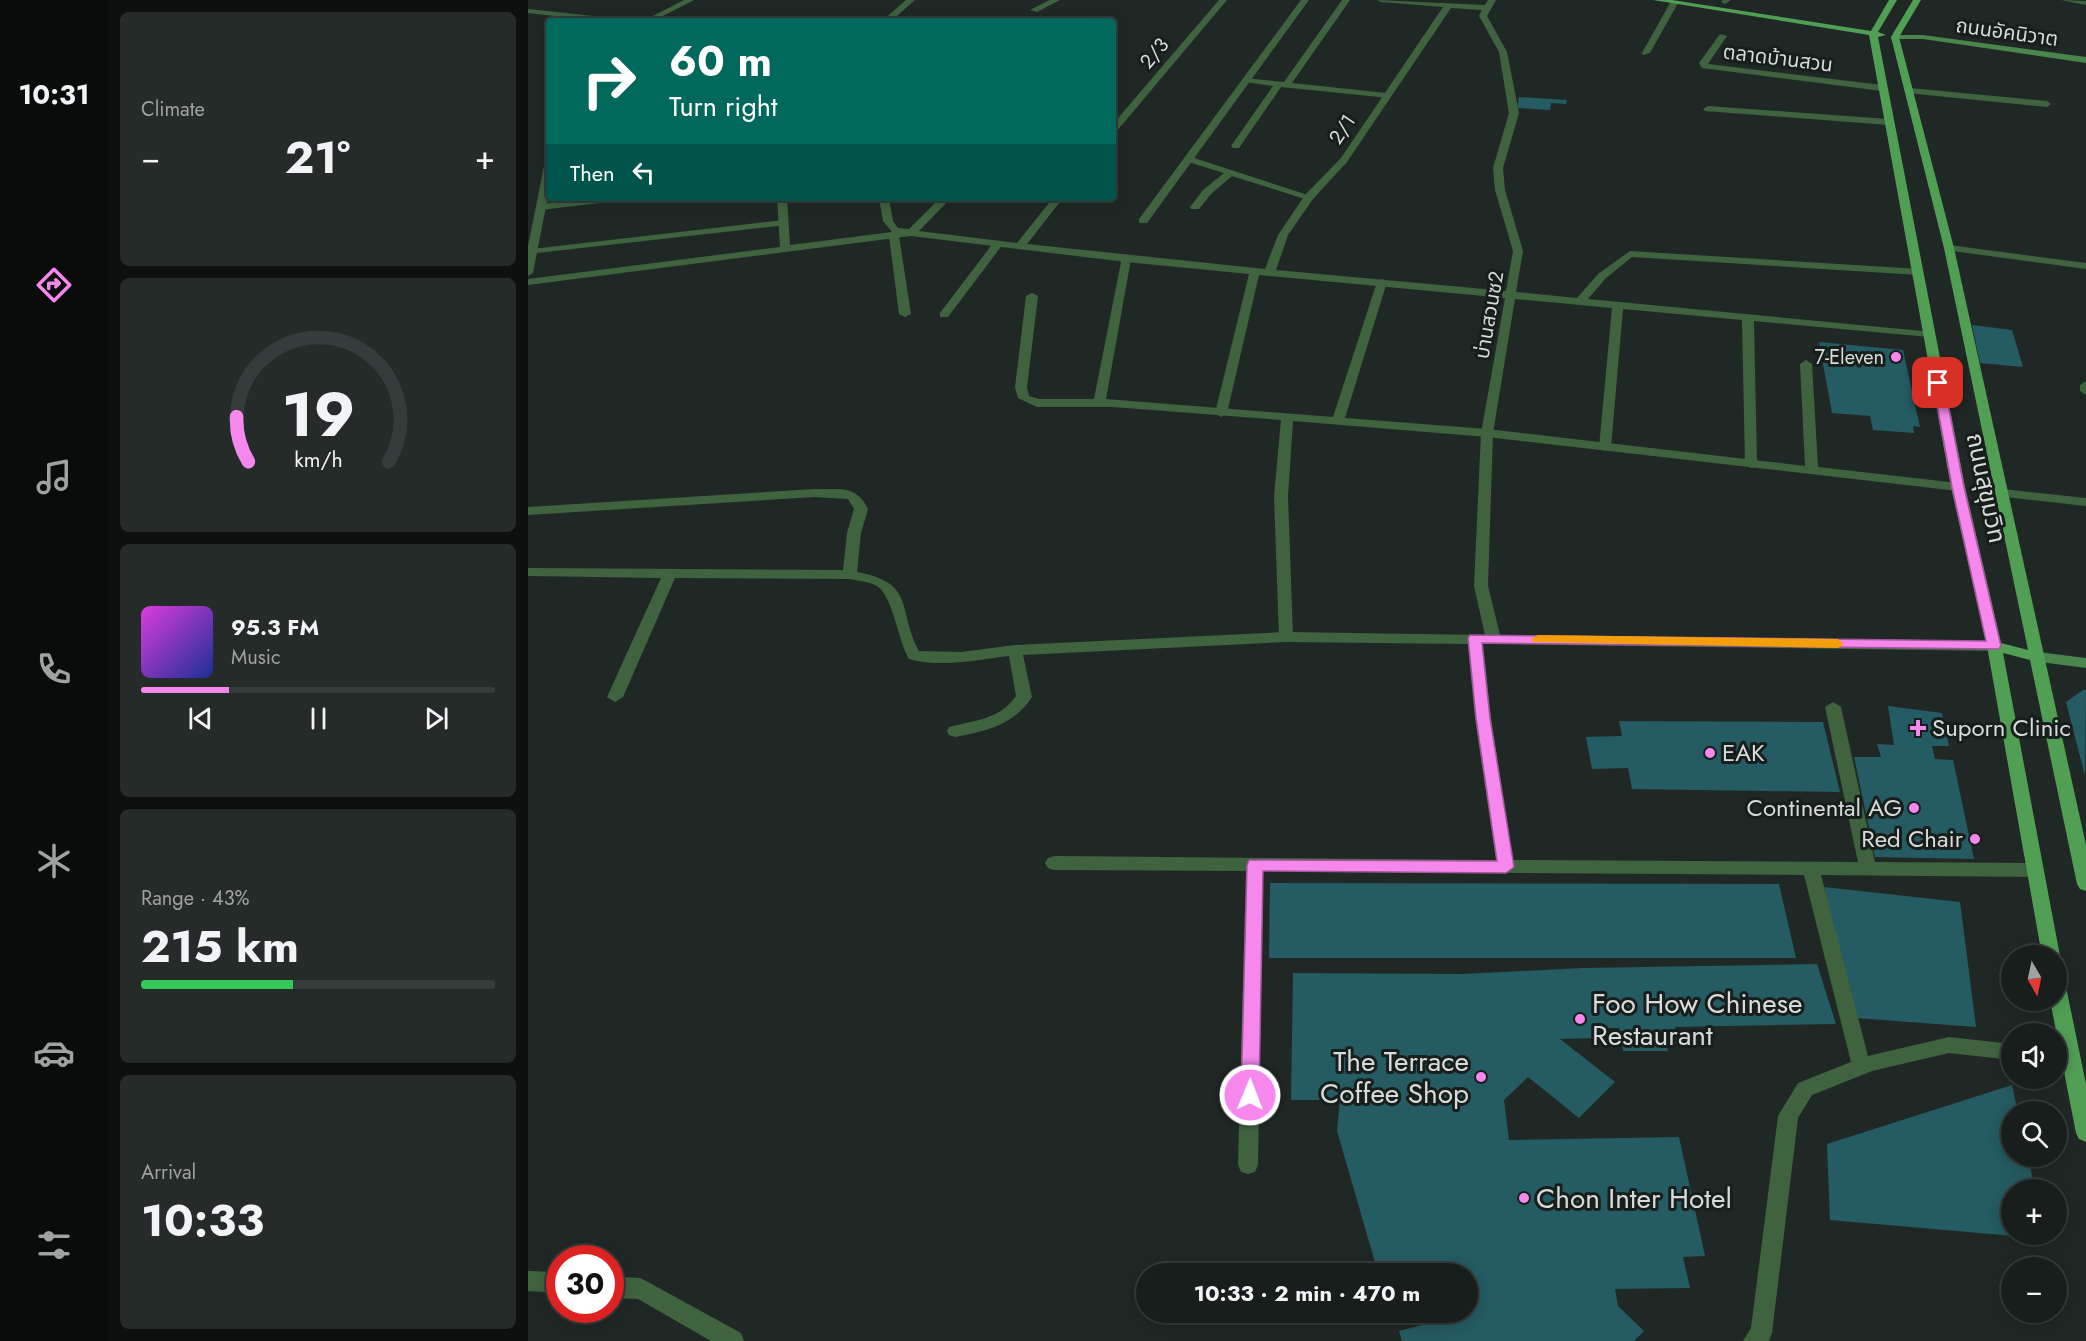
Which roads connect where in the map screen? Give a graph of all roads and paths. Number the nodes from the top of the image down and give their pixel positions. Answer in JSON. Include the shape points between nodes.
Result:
{"nodes":[{"id":1,"x":690,"y":0,"type":"edge"},
{"id":2,"x":911,"y":0,"type":"edge"},
{"id":3,"x":1056,"y":0,"type":"edge"},
{"id":4,"x":1223,"y":0,"type":"edge"},
{"id":5,"x":1305,"y":0,"type":"edge"},
{"id":6,"x":1346,"y":0,"type":"edge"},
{"id":7,"x":1381,"y":0,"type":"edge"},
{"id":8,"x":1657,"y":0,"type":"edge"},
{"id":9,"x":1711,"y":0,"type":"edge"},
{"id":10,"x":1893,"y":0,"type":"edge"},
{"id":11,"x":1917,"y":0,"type":"edge"},
{"id":12,"x":2065,"y":0,"type":"edge"},
{"id":13,"x":1726,"y":1,"type":"edge"},
{"id":14,"x":1674,"y":3,"type":"junction"},
{"id":15,"x":2086,"y":3,"type":"edge"},
{"id":16,"x":1490,"y":4,"type":"edge"},
{"id":17,"x":1447,"y":7,"type":"junction"},
{"id":18,"x":1034,"y":10,"type":"dead end"},
{"id":19,"x":528,"y":11,"type":"edge"},
{"id":20,"x":572,"y":18,"type":"edge"},
{"id":21,"x":653,"y":18,"type":"edge"},
{"id":22,"x":890,"y":18,"type":"edge"},
{"id":23,"x":1874,"y":29,"type":"junction"},
{"id":24,"x":1897,"y":33,"type":"junction"},
{"id":25,"x":1723,"y":36,"type":"dead end"},
{"id":26,"x":1646,"y":53,"type":"dead end"},
{"id":27,"x":2086,"y":60,"type":"edge"},
{"id":28,"x":1247,"y":80,"type":"junction"},
{"id":29,"x":1283,"y":84,"type":"junction"},
{"id":30,"x":1882,"y":88,"type":"junction"},
{"id":31,"x":1910,"y":91,"type":"junction"},
{"id":32,"x":1386,"y":96,"type":"junction"},
{"id":33,"x":2046,"y":104,"type":"dead end"},
{"id":34,"x":1708,"y":109,"type":"dead end"},
{"id":35,"x":1118,"y":117,"type":"edge"},
{"id":36,"x":1888,"y":122,"type":"junction"},
{"id":37,"x":1236,"y":146,"type":"dead end"},
{"id":38,"x":1188,"y":159,"type":"junction"},
{"id":39,"x":1230,"y":173,"type":"junction"},
{"id":40,"x":546,"y":181,"type":"edge"},
{"id":41,"x":1309,"y":197,"type":"junction"},
{"id":42,"x":591,"y":201,"type":"edge"},
{"id":43,"x":782,"y":201,"type":"edge"},
{"id":44,"x":885,"y":201,"type":"edge"},
{"id":45,"x":943,"y":201,"type":"edge"},
{"id":46,"x":1056,"y":201,"type":"edge"},
{"id":47,"x":541,"y":207,"type":"junction"},
{"id":48,"x":1195,"y":207,"type":"dead end"},
{"id":49,"x":1143,"y":221,"type":"dead end"},
{"id":50,"x":783,"y":223,"type":"junction"},
{"id":51,"x":911,"y":233,"type":"junction"},
{"id":52,"x":894,"y":236,"type":"junction"},
{"id":53,"x":998,"y":244,"type":"junction"},
{"id":54,"x":1018,"y":247,"type":"junction"},
{"id":55,"x":1948,"y":248,"type":"junction"},
{"id":56,"x":785,"y":250,"type":"junction"},
{"id":57,"x":532,"y":252,"type":"junction"},
{"id":58,"x":1126,"y":259,"type":"junction"},
{"id":59,"x":2086,"y":266,"type":"edge"},
{"id":60,"x":1255,"y":270,"type":"junction"},
{"id":61,"x":1270,"y":272,"type":"junction"},
{"id":62,"x":1919,"y":272,"type":"junction"},
{"id":63,"x":528,"y":273,"type":"edge"},
{"id":64,"x":528,"y":282,"type":"edge"},
{"id":65,"x":1382,"y":282,"type":"junction"},
{"id":66,"x":1511,"y":294,"type":"junction"},
{"id":67,"x":1032,"y":296,"type":"dead end"},
{"id":68,"x":1579,"y":302,"type":"junction"},
{"id":69,"x":1618,"y":305,"type":"junction"},
{"id":70,"x":905,"y":314,"type":"dead end"},
{"id":71,"x":944,"y":315,"type":"dead end"},
{"id":72,"x":1748,"y":317,"type":"junction"},
{"id":73,"x":1929,"y":334,"type":"junction"},
{"id":74,"x":1806,"y":363,"type":"dead end"},
{"id":75,"x":2086,"y":385,"type":"edge"},
{"id":76,"x":2086,"y":391,"type":"edge"},
{"id":77,"x":1099,"y":403,"type":"junction"},
{"id":78,"x":1221,"y":412,"type":"junction"},
{"id":79,"x":1287,"y":418,"type":"junction"},
{"id":80,"x":1338,"y":422,"type":"junction"},
{"id":81,"x":1487,"y":433,"type":"junction"},
{"id":82,"x":1605,"y":447,"type":"junction"},
{"id":83,"x":1751,"y":464,"type":"junction"},
{"id":84,"x":1812,"y":470,"type":"junction"},
{"id":85,"x":1958,"y":487,"type":"junction"},
{"id":86,"x":2002,"y":493,"type":"junction"},
{"id":87,"x":2086,"y":502,"type":"edge"},
{"id":88,"x":528,"y":512,"type":"edge"},
{"id":89,"x":528,"y":572,"type":"edge"},
{"id":90,"x":670,"y":573,"type":"junction"},
{"id":91,"x":850,"y":575,"type":"junction"},
{"id":92,"x":1286,"y":636,"type":"junction"},
{"id":93,"x":1475,"y":638,"type":"junction"},
{"id":94,"x":1493,"y":638,"type":"junction"},
{"id":95,"x":1994,"y":646,"type":"junction"},
{"id":96,"x":1015,"y":650,"type":"junction"},
{"id":97,"x":2038,"y":657,"type":"junction"},
{"id":98,"x":2086,"y":663,"type":"edge"},
{"id":99,"x":615,"y":697,"type":"dead end"},
{"id":100,"x":1833,"y":707,"type":"dead end"},
{"id":101,"x":955,"y":731,"type":"dead end"},
{"id":102,"x":1054,"y":863,"type":"dead end"},
{"id":103,"x":1255,"y":865,"type":"junction"},
{"id":104,"x":1506,"y":867,"type":"junction"},
{"id":105,"x":1811,"y":870,"type":"junction"},
{"id":106,"x":1868,"y":870,"type":"junction"},
{"id":107,"x":2034,"y":870,"type":"junction"},
{"id":108,"x":2086,"y":884,"type":"edge"},
{"id":109,"x":2049,"y":945,"type":"edge"},
{"id":110,"x":2001,"y":1051,"type":"edge"},
{"id":111,"x":1861,"y":1066,"type":"junction"},
{"id":112,"x":2067,"y":1068,"type":"edge"},
{"id":113,"x":2086,"y":1133,"type":"edge"},
{"id":114,"x":1248,"y":1164,"type":"dead end"},
{"id":115,"x":528,"y":1281,"type":"edge"},
{"id":116,"x":546,"y":1282,"type":"edge"},
{"id":117,"x":624,"y":1287,"type":"edge"},
{"id":118,"x":733,"y":1341,"type":"edge"},
{"id":119,"x":1754,"y":1341,"type":"edge"}],
"edges":[{"from":1,"to":21,"type":"street"},
{"from":2,"to":22,"type":"street"},
{"from":3,"to":18,"type":"street"},
{"from":4,"to":35,"type":"street","name":"2/3"},
{"from":5,"to":28,"type":"street"},
{"from":6,"to":29,"type":"street"},
{"from":7,"to":17,"type":"street"},
{"from":8,"to":14,"type":"main road"},
{"from":9,"to":13,"type":"main road"},
{"from":10,"to":23,"type":"main road"},
{"from":11,"to":24,"type":"main road"},
{"from":12,"to":15,"type":"street"},
{"from":13,"to":23,"type":"main road"},
{"from":14,"to":23,"type":"main road"},
{"from":14,"to":26,"type":"street"},
{"from":16,"to":17,"type":"street"},
{"from":16,"to":66,"type":"street","name":"บ่านสวนซ2","via":[[1483,16],[1503,52],[1515,113],[1497,168],[1518,251]]},
{"from":17,"to":32,"type":"street","name":"2/1"},
{"from":19,"to":20,"type":"street"},
{"from":23,"to":24,"type":"main road"},
{"from":23,"to":30,"type":"main road","name":"ถนนสุขุมวิท"},
{"from":24,"to":27,"type":"street","name":"ถนนอัคนิวาต"},
{"from":24,"to":31,"type":"main road","name":"ถนนสุขุมวิท"},
{"from":25,"to":30,"type":"street","name":"ตลาดบ้านสวน","via":[[1703,63],[1705,66]]},
{"from":28,"to":29,"type":"street"},
{"from":28,"to":38,"type":"street"},
{"from":29,"to":32,"type":"street"},
{"from":29,"to":37,"type":"street"},
{"from":30,"to":36,"type":"main road","name":"ถนนสุขุมวิท"},
{"from":31,"to":33,"type":"street"},
{"from":31,"to":55,"type":"main road","name":"ถนนสุขุมวิท"},
{"from":32,"to":41,"type":"street","name":"2/1","via":[[1344,160]]},
{"from":34,"to":36,"type":"street"},
{"from":36,"to":62,"type":"main road","name":"ถนนสุขุมวิท"},
{"from":38,"to":39,"type":"street"},
{"from":38,"to":49,"type":"street"},
{"from":39,"to":41,"type":"street"},
{"from":39,"to":48,"type":"street"},
{"from":40,"to":47,"type":"street"},
{"from":41,"to":61,"type":"street","name":"2/1","via":[[1283,235]]},
{"from":42,"to":47,"type":"street"},
{"from":43,"to":50,"type":"street"},
{"from":44,"to":51,"type":"street","via":[[888,221],[895,230]]},
{"from":45,"to":51,"type":"street"},
{"from":46,"to":54,"type":"street"},
{"from":47,"to":57,"type":"street"},
{"from":50,"to":56,"type":"street"},
{"from":50,"to":57,"type":"street"},
{"from":51,"to":52,"type":"street"},
{"from":51,"to":53,"type":"street"},
{"from":52,"to":56,"type":"street"},
{"from":52,"to":70,"type":"street"},
{"from":53,"to":54,"type":"street"},
{"from":53,"to":71,"type":"street"},
{"from":54,"to":58,"type":"street"},
{"from":55,"to":59,"type":"street"},
{"from":55,"to":86,"type":"main road","name":"ถนนสุขุมวิท"},
{"from":56,"to":64,"type":"street"},
{"from":57,"to":63,"type":"street"},
{"from":58,"to":60,"type":"street"},
{"from":58,"to":77,"type":"street"},
{"from":60,"to":61,"type":"street"},
{"from":60,"to":78,"type":"street"},
{"from":61,"to":65,"type":"street"},
{"from":62,"to":68,"type":"street","via":[[1630,254],[1602,276]]},
{"from":62,"to":73,"type":"main road","name":"ถนนสุขุมวิท"},
{"from":65,"to":66,"type":"street"},
{"from":65,"to":80,"type":"street"},
{"from":66,"to":68,"type":"street"},
{"from":66,"to":81,"type":"street","name":"บ่านสวนซ2"},
{"from":67,"to":77,"type":"street","via":[[1021,387],[1024,398],[1037,403]]},
{"from":68,"to":69,"type":"street"},
{"from":69,"to":72,"type":"street"},
{"from":69,"to":82,"type":"street"},
{"from":72,"to":73,"type":"street"},
{"from":72,"to":83,"type":"street"},
{"from":73,"to":85,"type":"main road","name":"ถนนสุขุมวิท"},
{"from":74,"to":84,"type":"street"},
{"from":75,"to":76,"type":"street"},
{"from":77,"to":78,"type":"street"},
{"from":78,"to":79,"type":"street"},
{"from":79,"to":80,"type":"street"},
{"from":79,"to":92,"type":"street","via":[[1281,496]]},
{"from":80,"to":81,"type":"street"},
{"from":81,"to":82,"type":"street"},
{"from":81,"to":94,"type":"street","name":"บ่านสวนซ2","via":[[1481,586]]},
{"from":82,"to":83,"type":"street"},
{"from":83,"to":84,"type":"street"},
{"from":84,"to":85,"type":"street"},
{"from":85,"to":95,"type":"main road","name":"ถนนสุขุมวิท"},
{"from":86,"to":87,"type":"street"},
{"from":86,"to":97,"type":"main road","name":"ถนนสุขุมวิท"},
{"from":88,"to":91,"type":"street","via":[[814,493],[851,495],[861,509]]},
{"from":89,"to":90,"type":"street"},
{"from":90,"to":91,"type":"street"},
{"from":90,"to":99,"type":"street"},
{"from":91,"to":96,"type":"street","via":[[884,584],[890,591],[914,655],[961,657]]},
{"from":92,"to":93,"type":"street"},
{"from":92,"to":96,"type":"street"},
{"from":93,"to":94,"type":"street"},
{"from":93,"to":104,"type":"street"},
{"from":94,"to":95,"type":"street"},
{"from":95,"to":97,"type":"main road"},
{"from":95,"to":107,"type":"main road","name":"ถนนสุขุมวิท"},
{"from":96,"to":101,"type":"street","via":[[1023,697],[1016,709],[992,724]]},
{"from":97,"to":98,"type":"street"},
{"from":97,"to":108,"type":"main road","name":"ถนนสุขุมวิท"},
{"from":100,"to":106,"type":"street"},
{"from":102,"to":103,"type":"street"},
{"from":103,"to":104,"type":"street"},
{"from":103,"to":114,"type":"street"},
{"from":104,"to":105,"type":"street"},
{"from":105,"to":106,"type":"street"},
{"from":105,"to":111,"type":"street"},
{"from":106,"to":107,"type":"street"},
{"from":107,"to":109,"type":"main road","name":"ถนนสุขุมวิท"},
{"from":110,"to":111,"type":"street","via":[[1949,1045]]},
{"from":111,"to":119,"type":"street","via":[[1805,1089],[1788,1116],[1761,1333]]},
{"from":112,"to":113,"type":"main road"},
{"from":115,"to":116,"type":"street"},
{"from":117,"to":118,"type":"street","via":[[640,1288]]}]}
